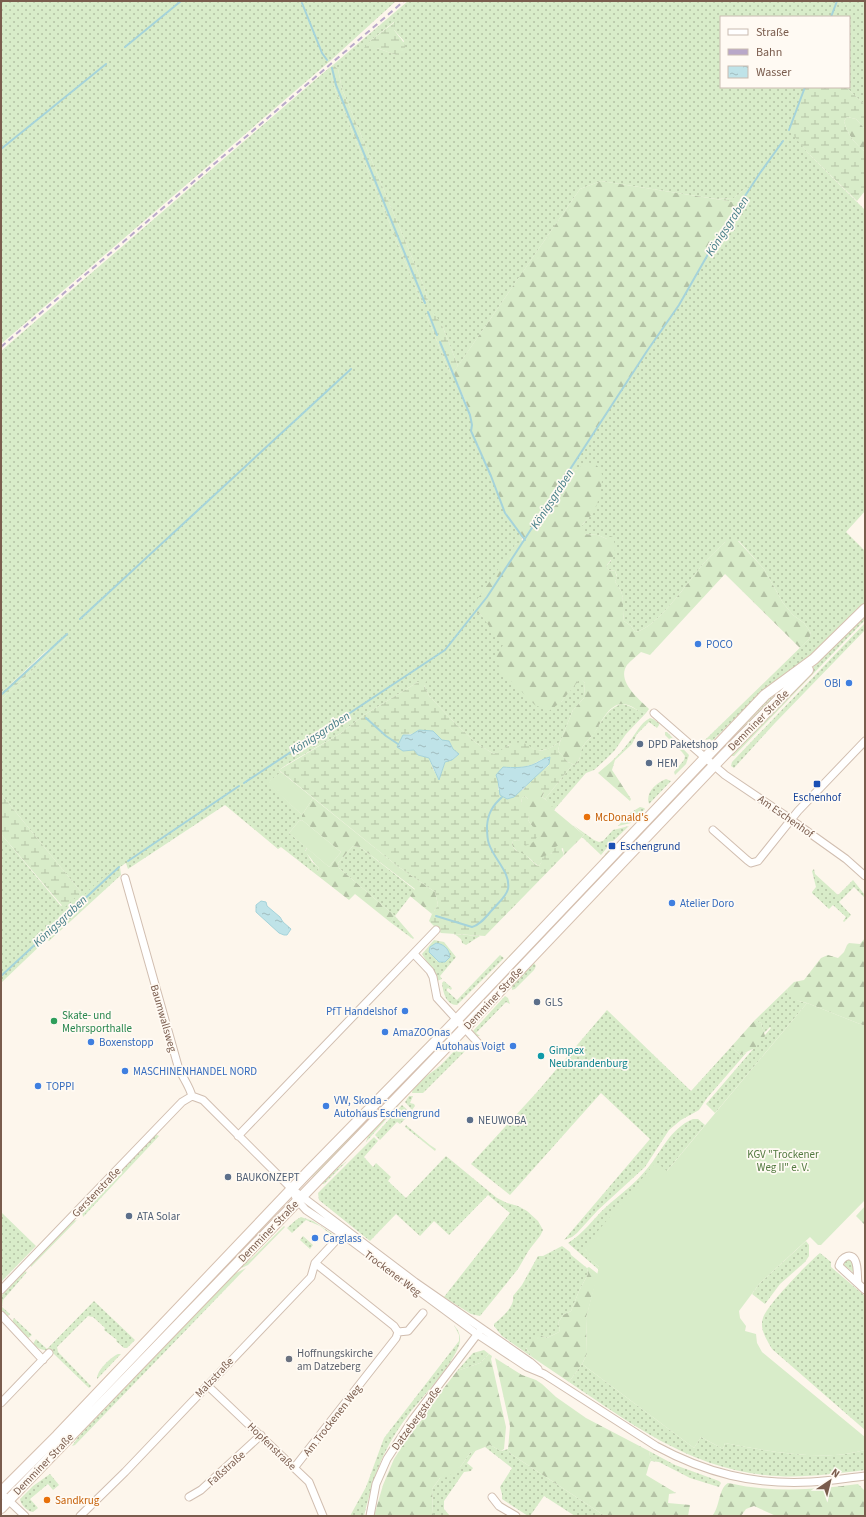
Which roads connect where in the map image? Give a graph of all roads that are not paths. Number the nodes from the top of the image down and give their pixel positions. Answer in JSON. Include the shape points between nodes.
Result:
{"nodes":[{"id":1,"x":865,"y":609,"type":"edge"},
{"id":2,"x":850,"y":625,"type":"junction"},
{"id":3,"x":654,"y":713,"type":"dead end"},
{"id":4,"x":865,"y":741,"type":"edge"},
{"id":5,"x":705,"y":757,"type":"junction"},
{"id":6,"x":714,"y":765,"type":"junction"},
{"id":7,"x":791,"y":819,"type":"junction"},
{"id":8,"x":713,"y":830,"type":"dead end"},
{"id":9,"x":865,"y":876,"type":"edge"},
{"id":10,"x":125,"y":878,"type":"dead end"},
{"id":11,"x":436,"y":930,"type":"dead end"},
{"id":12,"x":414,"y":954,"type":"junction"},
{"id":13,"x":456,"y":1020,"type":"junction"},
{"id":14,"x":464,"y":1028,"type":"junction"},
{"id":15,"x":479,"y":1044,"type":"dead end"},
{"id":16,"x":192,"y":1096,"type":"junction"},
{"id":17,"x":238,"y":1136,"type":"junction"},
{"id":18,"x":292,"y":1189,"type":"junction"},
{"id":19,"x":299,"y":1198,"type":"junction"},
{"id":20,"x":342,"y":1234,"type":"junction"},
{"id":21,"x":315,"y":1263,"type":"junction"},
{"id":22,"x":858,"y":1283,"type":"dead end"},
{"id":23,"x":1,"y":1290,"type":"edge"},
{"id":24,"x":865,"y":1290,"type":"edge"},
{"id":25,"x":423,"y":1313,"type":"dead end"},
{"id":26,"x":1,"y":1315,"type":"edge"},
{"id":27,"x":479,"y":1331,"type":"junction"},
{"id":28,"x":398,"y":1332,"type":"junction"},
{"id":29,"x":49,"y":1353,"type":"dead end"},
{"id":30,"x":43,"y":1360,"type":"junction"},
{"id":31,"x":207,"y":1385,"type":"junction"},
{"id":32,"x":1,"y":1403,"type":"edge"},
{"id":33,"x":261,"y":1436,"type":"junction"},
{"id":34,"x":294,"y":1468,"type":"junction"},
{"id":35,"x":865,"y":1476,"type":"edge"},
{"id":36,"x":1,"y":1492,"type":"edge"},
{"id":37,"x":189,"y":1497,"type":"dead end"},
{"id":38,"x":492,"y":1497,"type":"dead end"},
{"id":39,"x":9,"y":1500,"type":"junction"},
{"id":40,"x":1,"y":1508,"type":"edge"},
{"id":41,"x":512,"y":1515,"type":"edge"},
{"id":42,"x":25,"y":1516,"type":"edge"},
{"id":43,"x":80,"y":1516,"type":"edge"},
{"id":44,"x":323,"y":1516,"type":"edge"},
{"id":45,"x":370,"y":1516,"type":"edge"}],
"edges":[{"from":1,"to":2,"type":"main road","name":"Demminer Straße"},
{"from":2,"to":5,"type":"main road","name":"Demminer Straße","via":[[814,659],[765,695]]},
{"from":2,"to":6,"type":"main road","name":"Demminer Straße"},
{"from":3,"to":5,"type":"street"},
{"from":4,"to":7,"type":"street"},
{"from":5,"to":6,"type":"street","name":"Am Eschenhof"},
{"from":5,"to":13,"type":"main road","name":"Demminer Straße"},
{"from":6,"to":7,"type":"street","name":"Am Eschenhof","via":[[729,778]]},
{"from":6,"to":14,"type":"main road","name":"Demminer Straße"},
{"from":7,"to":8,"type":"street","via":[[754,863],[747,860]]},
{"from":7,"to":9,"type":"street","name":"Am Eschenhof"},
{"from":10,"to":16,"type":"street","name":"Baumwallsweg","via":[[180,1074],[189,1086]]},
{"from":11,"to":12,"type":"street"},
{"from":12,"to":13,"type":"street","via":[[430,972],[437,998]]},
{"from":12,"to":17,"type":"street"},
{"from":13,"to":14,"type":"street"},
{"from":13,"to":18,"type":"main road","name":"Demminer Straße"},
{"from":14,"to":15,"type":"street"},
{"from":14,"to":19,"type":"main road","name":"Demminer Straße"},
{"from":16,"to":17,"type":"street","via":[[203,1100]]},
{"from":16,"to":23,"type":"street","name":"Gerstenstraße","via":[[182,1102]]},
{"from":17,"to":18,"type":"street"},
{"from":18,"to":19,"type":"street","name":"Trockener Weg"},
{"from":18,"to":36,"type":"main road","name":"Demminer Straße"},
{"from":19,"to":20,"type":"street","name":"Trockener Weg","via":[[306,1210]]},
{"from":19,"to":27,"type":"street","name":"Trockener Weg"},
{"from":19,"to":39,"type":"main road","name":"Demminer Straße"},
{"from":20,"to":21,"type":"street","name":"Malzstraße"},
{"from":20,"to":27,"type":"street","name":"Trockener Weg","via":[[385,1267]]},
{"from":21,"to":28,"type":"street","via":[[394,1326]]},
{"from":21,"to":31,"type":"street","name":"Malzstraße","via":[[311,1277]]},
{"from":22,"to":24,"type":"street"},
{"from":25,"to":28,"type":"street","via":[[408,1331]]},
{"from":26,"to":30,"type":"street"},
{"from":27,"to":35,"type":"street","name":"Trockener Weg","via":[[656,1446],[705,1469],[761,1481],[812,1482]]},
{"from":27,"to":45,"type":"street","name":"Datzebergstraße","via":[[413,1419],[387,1459],[376,1484]]},
{"from":28,"to":34,"type":"street","name":"Am Trockenen Weg","via":[[396,1338]]},
{"from":29,"to":30,"type":"street"},
{"from":30,"to":32,"type":"street"},
{"from":31,"to":33,"type":"street","name":"Hopfenstraße"},
{"from":31,"to":43,"type":"street","name":"Malzstraße"},
{"from":33,"to":34,"type":"street","name":"Hopfenstraße"},
{"from":33,"to":37,"type":"street","name":"Faßstraße","via":[[201,1490]]},
{"from":34,"to":44,"type":"street","name":"Hopfenstraße","via":[[312,1486]]},
{"from":36,"to":39,"type":"street"},
{"from":38,"to":41,"type":"street"},
{"from":39,"to":40,"type":"main road","name":"Demminer Straße"},
{"from":39,"to":42,"type":"street"}]}
